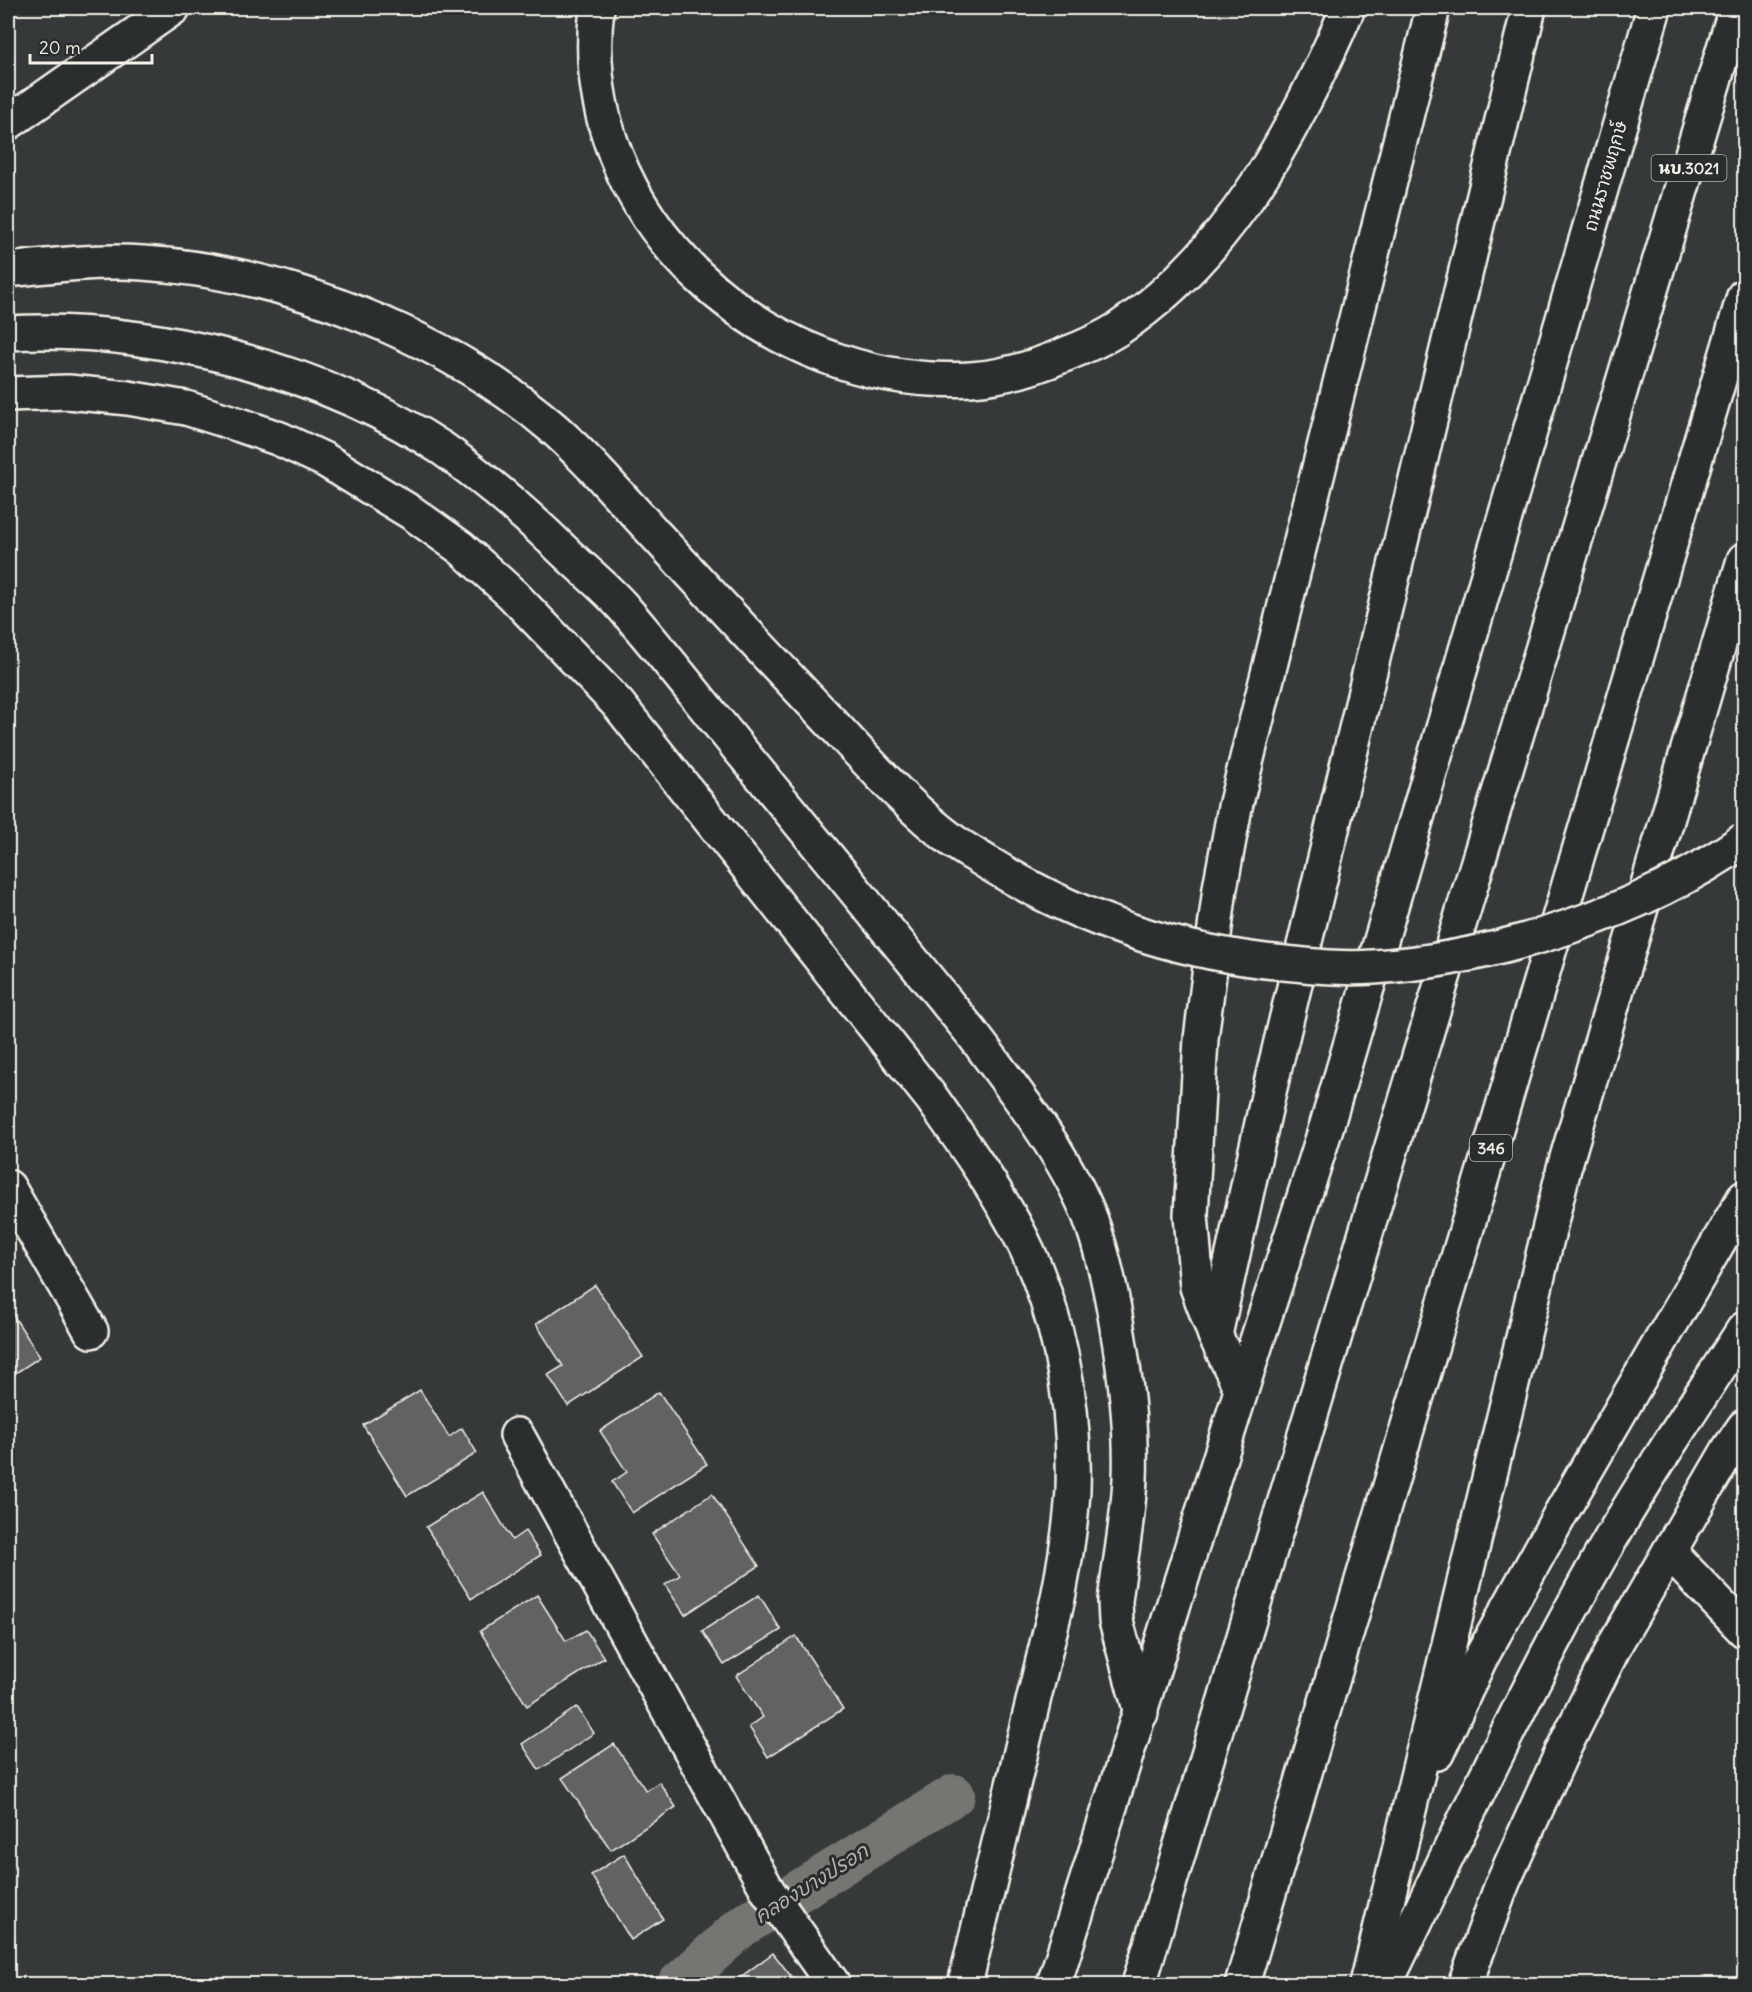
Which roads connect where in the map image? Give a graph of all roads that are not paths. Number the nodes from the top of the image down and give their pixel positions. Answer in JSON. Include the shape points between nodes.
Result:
{"nodes":[{"id":1,"x":173,"y":8,"type":"edge"},
{"id":2,"x":597,"y":8,"type":"edge"},
{"id":3,"x":1348,"y":8,"type":"edge"},
{"id":4,"x":1433,"y":8,"type":"edge"},
{"id":5,"x":1528,"y":8,"type":"edge"},
{"id":6,"x":1654,"y":8,"type":"edge"},
{"id":7,"x":1736,"y":8,"type":"edge"},
{"id":8,"x":8,"y":123,"type":"edge"},
{"id":9,"x":8,"y":270,"type":"edge"},
{"id":10,"x":1742,"y":303,"type":"edge"},
{"id":11,"x":8,"y":333,"type":"edge"},
{"id":12,"x":8,"y":394,"type":"edge"},
{"id":13,"x":1744,"y":560,"type":"edge"},
{"id":14,"x":1744,"y":840,"type":"edge"},
{"id":15,"x":8,"y":1187,"type":"edge"},
{"id":16,"x":1744,"y":1198,"type":"edge"},
{"id":17,"x":1744,"y":1329,"type":"edge"},
{"id":18,"x":91,"y":1331,"type":"dead end"},
{"id":19,"x":1215,"y":1335,"type":"junction"},
{"id":20,"x":1241,"y":1389,"type":"junction"},
{"id":21,"x":1744,"y":1427,"type":"edge"},
{"id":22,"x":517,"y":1435,"type":"dead end"},
{"id":23,"x":1669,"y":1552,"type":"junction"},
{"id":24,"x":1744,"y":1630,"type":"edge"},
{"id":25,"x":1141,"y":1713,"type":"junction"},
{"id":26,"x":1406,"y":1820,"type":"junction"},
{"id":27,"x":825,"y":1974,"type":"edge"},
{"id":28,"x":965,"y":1984,"type":"edge"},
{"id":29,"x":1054,"y":1984,"type":"edge"},
{"id":30,"x":1139,"y":1984,"type":"edge"},
{"id":31,"x":1242,"y":1984,"type":"edge"},
{"id":32,"x":1367,"y":1984,"type":"edge"},
{"id":33,"x":1385,"y":1984,"type":"edge"},
{"id":34,"x":1465,"y":1984,"type":"edge"}],
"edges":[{"from":1,"to":8,"type":"main road"},
{"from":2,"to":3,"type":"main road","via":[[597,81],[603,120],[618,162],[639,204],[664,240],[704,283],[762,325],[827,357],[882,374],[973,379],[1003,375],[1086,346],[1116,330],[1180,279],[1235,217],[1286,135]]},
{"from":4,"to":19,"type":"main road","via":[[1235,807],[1220,888],[1201,1039],[1191,1215],[1197,1287]]},
{"from":5,"to":19,"type":"main road","via":[[1268,1096]]},
{"from":6,"to":20,"type":"main road","name":"ถนนราชพฤกษ์","via":[[1331,1111]]},
{"from":7,"to":30,"type":"main road","number":"นบ.3021","via":[[1642,329],[1223,1695]]},
{"from":9,"to":14,"type":"main road","bridge":true,"via":[[45,265],[143,263],[242,278],[338,306],[414,338],[464,365],[553,429],[592,466],[857,750],[954,841],[1020,883],[1095,918],[1171,944],[1241,959],[1320,967],[1371,968],[1447,958],[1564,928],[1637,900],[1694,873]]},
{"from":10,"to":31,"type":"main road","number":"346"},
{"from":11,"to":25,"type":"main road","via":[[90,334],[142,340],[218,354],[332,390],[441,448],[493,486],[627,613],[971,1032],[1060,1159],[1088,1215],[1114,1308],[1130,1419],[1130,1481],[1115,1601],[1116,1621]]},
{"from":12,"to":28,"type":"main road","via":[[68,392],[128,399],[186,408],[240,425],[325,460],[461,548],[512,594],[618,704],[933,1100],[982,1169],[1039,1279],[1057,1336],[1071,1422],[1073,1490],[1058,1598]]},
{"from":13,"to":26,"type":"main road","via":[[1564,1168]]},
{"from":15,"to":18,"type":"main road"},
{"from":16,"to":26,"type":"main road","via":[[1479,1661]]},
{"from":17,"to":33,"type":"main road","via":[[1590,1574]]},
{"from":19,"to":20,"type":"main road"},
{"from":20,"to":25,"type":"main road","name":"ถนนราชพฤกษ์"},
{"from":21,"to":23,"type":"main road"},
{"from":22,"to":27,"type":"main road","via":[[768,1891]]},
{"from":23,"to":24,"type":"main road"},
{"from":23,"to":34,"type":"main road","via":[[1617,1641],[1563,1750],[1503,1882]]},
{"from":25,"to":29,"type":"main road","name":"ถนนราชพฤกษ์"},
{"from":26,"to":32,"type":"main road"}]}
